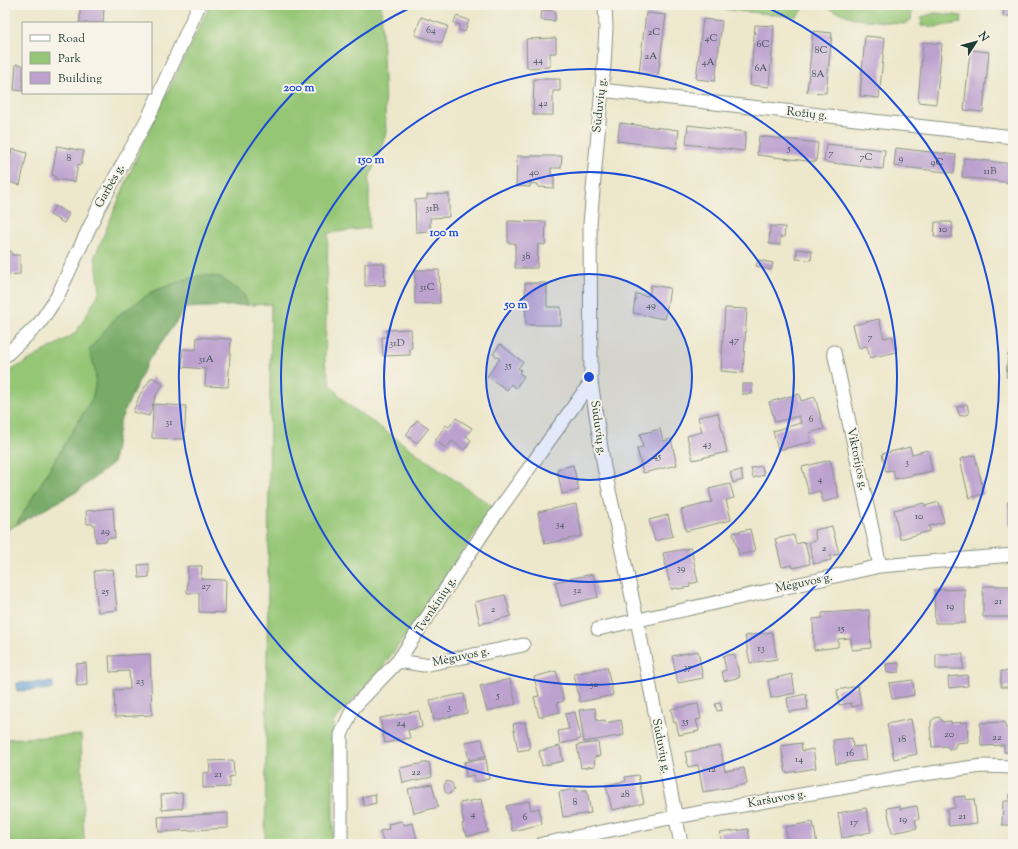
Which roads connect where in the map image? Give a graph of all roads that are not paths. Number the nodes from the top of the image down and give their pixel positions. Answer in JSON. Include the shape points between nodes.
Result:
{"nodes":[{"id":1,"x":199,"y":5,"type":"edge"},
{"id":2,"x":605,"y":5,"type":"edge"},
{"id":3,"x":601,"y":90,"type":"junction"},
{"id":4,"x":1013,"y":137,"type":"edge"},
{"id":5,"x":834,"y":352,"type":"dead end"},
{"id":6,"x":5,"y":356,"type":"edge"},
{"id":7,"x":591,"y":382,"type":"junction"},
{"id":8,"x":1013,"y":555,"type":"edge"},
{"id":9,"x":880,"y":566,"type":"junction"},
{"id":10,"x":637,"y":620,"type":"junction"},
{"id":11,"x":598,"y":629,"type":"dead end"},
{"id":12,"x":523,"y":645,"type":"dead end"},
{"id":13,"x":398,"y":661,"type":"junction"},
{"id":14,"x":1013,"y":767,"type":"edge"},
{"id":15,"x":675,"y":817,"type":"junction"},
{"id":16,"x":341,"y":844,"type":"edge"},
{"id":17,"x":542,"y":844,"type":"edge"},
{"id":18,"x":681,"y":844,"type":"edge"}],
"edges":[{"from":1,"to":6,"type":"street","name":"Garbės g.","via":[[149,116],[98,209],[57,297],[39,324]]},
{"from":2,"to":3,"type":"street","name":"Sūduvių g.","via":[[606,28]]},
{"from":3,"to":4,"type":"street","name":"Rožių g."},
{"from":3,"to":7,"type":"street","name":"Sūduvių g.","via":[[590,224]]},
{"from":5,"to":9,"type":"street","name":"Viktorijos g."},
{"from":7,"to":10,"type":"street","name":"Sūduvių g.","via":[[604,467]]},
{"from":7,"to":13,"type":"street","name":"Tvenkinių g.","via":[[491,521]]},
{"from":8,"to":9,"type":"street","name":"Mėguvos g."},
{"from":9,"to":10,"type":"street","name":"Mėguvos g."},
{"from":10,"to":11,"type":"street","name":"Mėguvos g."},
{"from":10,"to":15,"type":"street","name":"Sūduvių g."},
{"from":12,"to":13,"type":"street","name":"Mėguvos g.","via":[[424,665]]},
{"from":13,"to":16,"type":"street","name":"Tvenkinių g.","via":[[353,708],[341,735]]},
{"from":14,"to":15,"type":"street","name":"Karšuvos g.","via":[[982,766],[909,776]]},
{"from":15,"to":17,"type":"street","name":"Karšuvos g."},
{"from":15,"to":18,"type":"street","name":"Sūduvių g."}]}
